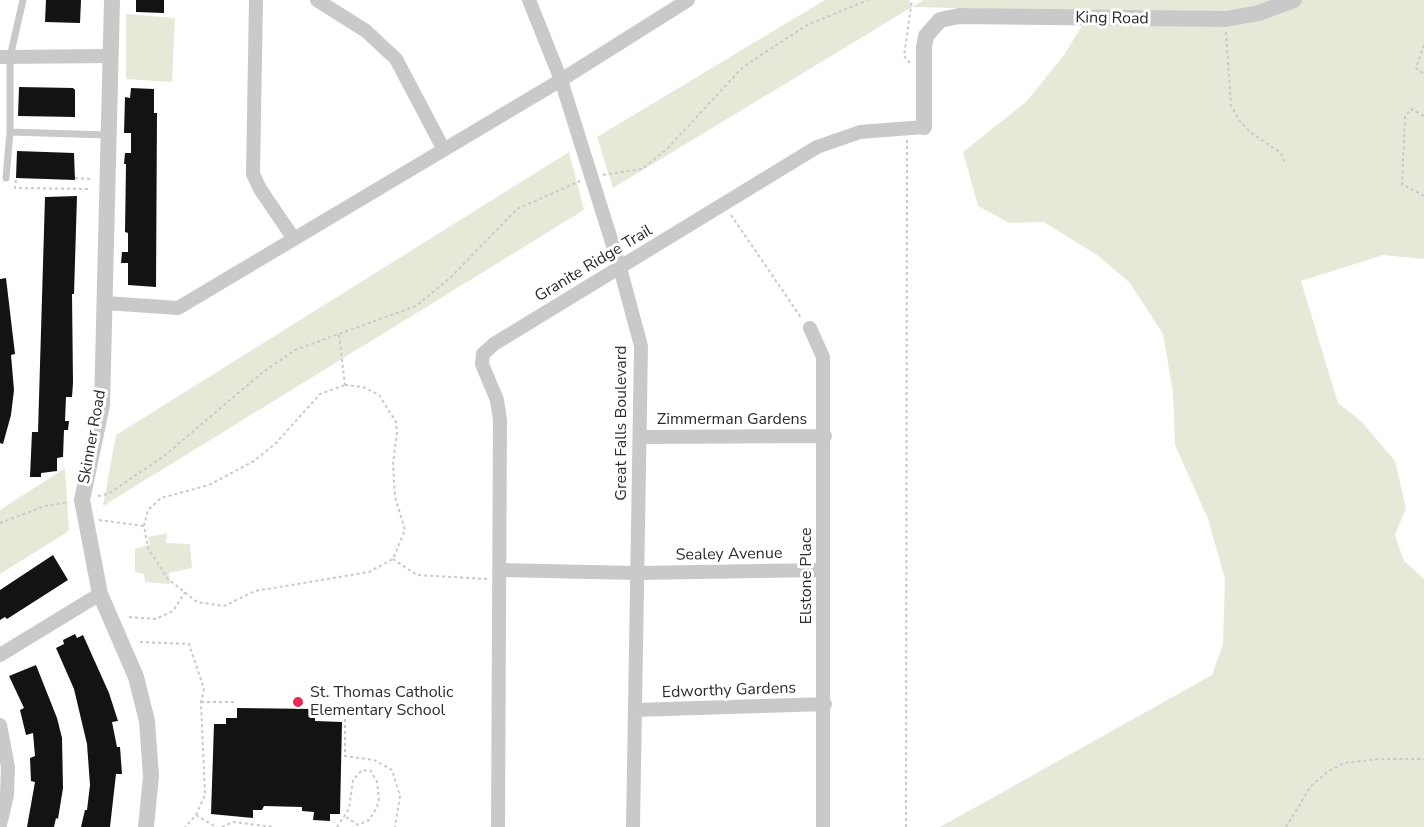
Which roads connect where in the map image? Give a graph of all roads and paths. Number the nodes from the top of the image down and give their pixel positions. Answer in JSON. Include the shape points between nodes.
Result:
{"nodes":[{"id":1,"x":22,"y":0,"type":"edge"},
{"id":2,"x":112,"y":0,"type":"edge"},
{"id":3,"x":256,"y":0,"type":"edge"},
{"id":4,"x":317,"y":0,"type":"edge"},
{"id":5,"x":529,"y":0,"type":"edge"},
{"id":6,"x":688,"y":0,"type":"edge"},
{"id":7,"x":868,"y":0,"type":"edge"},
{"id":8,"x":1294,"y":0,"type":"edge"},
{"id":9,"x":1226,"y":19,"type":"junction"},
{"id":10,"x":1424,"y":45,"type":"edge"},
{"id":11,"x":111,"y":56,"type":"junction"},
{"id":12,"x":5,"y":57,"type":"edge"},
{"id":13,"x":1424,"y":74,"type":"edge"},
{"id":14,"x":561,"y":80,"type":"junction"},
{"id":15,"x":1424,"y":117,"type":"edge"},
{"id":16,"x":924,"y":127,"type":"joint"},
{"id":17,"x":10,"y":132,"type":"junction"},
{"id":18,"x":110,"y":135,"type":"junction"},
{"id":19,"x":907,"y":138,"type":"dead end"},
{"id":20,"x":444,"y":150,"type":"junction"},
{"id":21,"x":1285,"y":164,"type":"dead end"},
{"id":22,"x":591,"y":177,"type":"junction"},
{"id":23,"x":6,"y":178,"type":"dead end"},
{"id":24,"x":75,"y":178,"type":"dead end"},
{"id":25,"x":90,"y":179,"type":"dead end"},
{"id":26,"x":15,"y":188,"type":"dead end"},
{"id":27,"x":90,"y":189,"type":"dead end"},
{"id":28,"x":1424,"y":196,"type":"edge"},
{"id":29,"x":724,"y":205,"type":"junction"},
{"id":30,"x":294,"y":239,"type":"junction"},
{"id":31,"x":620,"y":268,"type":"junction"},
{"id":32,"x":105,"y":303,"type":"junction"},
{"id":33,"x":810,"y":328,"type":"joint"},
{"id":34,"x":339,"y":335,"type":"junction"},
{"id":35,"x":345,"y":385,"type":"junction"},
{"id":36,"x":825,"y":436,"type":"junction"},
{"id":37,"x":640,"y":437,"type":"junction"},
{"id":38,"x":82,"y":500,"type":"junction"},
{"id":39,"x":85,"y":520,"type":"junction"},
{"id":40,"x":0,"y":523,"type":"edge"},
{"id":41,"x":144,"y":526,"type":"junction"},
{"id":42,"x":393,"y":559,"type":"junction"},
{"id":43,"x":822,"y":570,"type":"junction"},
{"id":44,"x":637,"y":573,"type":"junction"},
{"id":45,"x":499,"y":575,"type":"junction"},
{"id":46,"x":185,"y":592,"type":"junction"},
{"id":47,"x":100,"y":594,"type":"junction"},
{"id":48,"x":129,"y":617,"type":"dead end"},
{"id":49,"x":140,"y":642,"type":"dead end"},
{"id":50,"x":0,"y":655,"type":"edge"},
{"id":51,"x":201,"y":702,"type":"junction"},
{"id":52,"x":237,"y":702,"type":"dead end"},
{"id":53,"x":825,"y":704,"type":"junction"},
{"id":54,"x":635,"y":710,"type":"junction"},
{"id":55,"x":345,"y":719,"type":"dead end"},
{"id":56,"x":0,"y":725,"type":"edge"},
{"id":57,"x":1424,"y":759,"type":"edge"},
{"id":58,"x":196,"y":815,"type":"junction"},
{"id":59,"x":346,"y":817,"type":"junction"},
{"id":60,"x":0,"y":825,"type":"edge"},
{"id":61,"x":337,"y":826,"type":"edge"},
{"id":62,"x":146,"y":827,"type":"edge"},
{"id":63,"x":185,"y":827,"type":"edge"},
{"id":64,"x":216,"y":827,"type":"edge"},
{"id":65,"x":222,"y":827,"type":"edge"},
{"id":66,"x":274,"y":827,"type":"edge"},
{"id":67,"x":395,"y":827,"type":"edge"},
{"id":68,"x":498,"y":827,"type":"edge"},
{"id":69,"x":633,"y":827,"type":"edge"},
{"id":70,"x":823,"y":827,"type":"edge"},
{"id":71,"x":906,"y":827,"type":"edge"},
{"id":72,"x":1286,"y":827,"type":"edge"}],
"edges":[{"from":1,"to":12,"type":"lane"},
{"from":2,"to":11,"type":"street","name":"Skinner Road"},
{"from":3,"to":30,"type":"street","via":[[253,174]]},
{"from":4,"to":20,"type":"street","via":[[366,31],[396,59]]},
{"from":5,"to":14,"type":"street","name":"Great Falls Boulevard"},
{"from":6,"to":14,"type":"street"},
{"from":7,"to":22,"type":"path","via":[[807,25],[743,67],[667,149],[642,169]]},
{"from":8,"to":9,"type":"street","name":"King Road","via":[[1259,13]]},
{"from":9,"to":16,"type":"street","name":"King Road","via":[[959,16],[940,20],[931,28],[924,47]]},
{"from":9,"to":21,"type":"path","via":[[1231,105],[1250,132],[1281,153]]},
{"from":10,"to":13,"type":"path","via":[[1416,68]]},
{"from":11,"to":12,"type":"street"},
{"from":11,"to":18,"type":"street","name":"Skinner Road"},
{"from":12,"to":17,"type":"lane"},
{"from":14,"to":20,"type":"street"},
{"from":14,"to":22,"type":"street","name":"Great Falls Boulevard"},
{"from":15,"to":28,"type":"path","via":[[1411,110],[1405,117],[1402,184]]},
{"from":16,"to":29,"type":"street","name":"Granite Ridge Trail","via":[[860,132],[833,140]]},
{"from":17,"to":18,"type":"lane"},
{"from":17,"to":23,"type":"lane"},
{"from":18,"to":32,"type":"street","name":"Skinner Road"},
{"from":19,"to":71,"type":"path"},
{"from":20,"to":30,"type":"street"},
{"from":22,"to":31,"type":"street","name":"Great Falls Boulevard"},
{"from":22,"to":34,"type":"path","via":[[517,209],[450,278],[416,306]]},
{"from":24,"to":25,"type":"path"},
{"from":26,"to":27,"type":"path"},
{"from":29,"to":31,"type":"street","name":"Granite Ridge Trail"},
{"from":29,"to":33,"type":"path"},
{"from":30,"to":32,"type":"street","via":[[178,308]]},
{"from":31,"to":37,"type":"street","name":"Great Falls Boulevard","via":[[641,346]]},
{"from":31,"to":45,"type":"street","name":"Granite Ridge Trail","via":[[483,354],[500,420]]},
{"from":32,"to":38,"type":"street","name":"Skinner Road","via":[[102,405]]},
{"from":33,"to":36,"type":"street","name":"Elstone Place","via":[[823,357]]},
{"from":34,"to":35,"type":"path"},
{"from":34,"to":38,"type":"path","via":[[295,350],[164,456],[108,494]]},
{"from":35,"to":41,"type":"path","via":[[320,394],[276,443],[254,461],[209,485],[160,498],[148,510]]},
{"from":35,"to":42,"type":"path","via":[[363,387],[379,395],[396,422],[395,497],[405,530]]},
{"from":36,"to":37,"type":"street","name":"Zimmerman Gardens"},
{"from":36,"to":43,"type":"street","name":"Elstone Place"},
{"from":37,"to":44,"type":"street","name":"Great Falls Boulevard"},
{"from":38,"to":39,"type":"street","name":"Skinner Road"},
{"from":38,"to":40,"type":"path","via":[[45,506]]},
{"from":39,"to":41,"type":"path"},
{"from":39,"to":47,"type":"street","name":"Skinner Road"},
{"from":41,"to":46,"type":"path","via":[[148,548],[168,579]]},
{"from":42,"to":45,"type":"path","via":[[417,575]]},
{"from":42,"to":46,"type":"path","via":[[369,572],[255,591],[224,606],[197,602]]},
{"from":43,"to":44,"type":"street","name":"Sealey Avenue"},
{"from":43,"to":53,"type":"street","name":"Elstone Place"},
{"from":44,"to":45,"type":"street"},
{"from":44,"to":54,"type":"street","name":"Great Falls Boulevard"},
{"from":45,"to":68,"type":"street","name":"Granite Ridge Trail"},
{"from":46,"to":48,"type":"path","via":[[173,611],[156,619]]},
{"from":47,"to":50,"type":"street"},
{"from":47,"to":62,"type":"street","name":"Skinner Road","via":[[136,677],[147,722],[151,776]]},
{"from":49,"to":51,"type":"path","via":[[189,644],[204,690]]},
{"from":51,"to":52,"type":"path"},
{"from":51,"to":58,"type":"path","via":[[205,795]]},
{"from":53,"to":54,"type":"street","name":"Edworthy Gardens"},
{"from":53,"to":70,"type":"street","name":"Elstone Place"},
{"from":54,"to":69,"type":"street","name":"Great Falls Boulevard"},
{"from":55,"to":67,"type":"path","via":[[345,756],[374,760],[392,770],[400,795]]},
{"from":56,"to":60,"type":"street","via":[[8,767]]},
{"from":57,"to":72,"type":"path","via":[[1344,763],[1311,786]]},
{"from":58,"to":63,"type":"path"},
{"from":58,"to":64,"type":"path"},
{"from":59,"to":59,"type":"path","via":[[352,780],[362,770],[371,771],[377,782],[376,809],[369,820],[358,825]]},
{"from":59,"to":61,"type":"path"},
{"from":65,"to":66,"type":"path","via":[[233,822]]}]}
